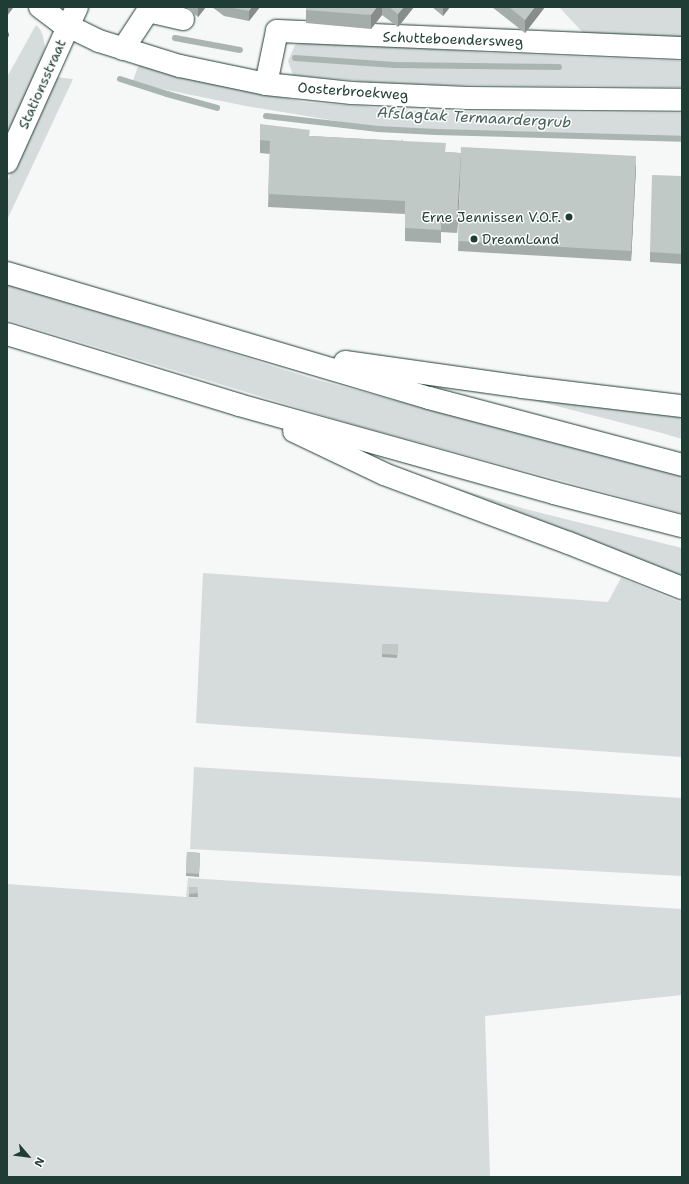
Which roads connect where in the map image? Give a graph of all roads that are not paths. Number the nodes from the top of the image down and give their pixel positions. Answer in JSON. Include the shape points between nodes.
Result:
{"nodes":[{"id":1,"x":40,"y":7,"type":"edge"},
{"id":2,"x":72,"y":16,"type":"edge"},
{"id":3,"x":183,"y":19,"type":"dead end"},
{"id":4,"x":682,"y":48,"type":"edge"},
{"id":5,"x":123,"y":49,"type":"junction"},
{"id":6,"x":266,"y":84,"type":"junction"},
{"id":7,"x":682,"y":100,"type":"edge"},
{"id":8,"x":7,"y":162,"type":"edge"},
{"id":9,"x":7,"y":273,"type":"edge"},
{"id":10,"x":7,"y":334,"type":"edge"},
{"id":11,"x":265,"y":351,"type":"junction"},
{"id":12,"x":239,"y":405,"type":"junction"},
{"id":13,"x":682,"y":406,"type":"edge"},
{"id":14,"x":682,"y":465,"type":"edge"},
{"id":15,"x":682,"y":526,"type":"edge"},
{"id":16,"x":682,"y":588,"type":"edge"}],
"edges":[{"from":1,"to":2,"type":"main road","name":"Oosterbroekweg","via":[[52,17]]},
{"from":2,"to":5,"type":"main road","name":"Oosterbroekweg","via":[[99,42]]},
{"from":2,"to":8,"type":"main road","name":"Stationsstraat"},
{"from":3,"to":5,"type":"main road","via":[[148,11]]},
{"from":4,"to":6,"type":"main road","name":"Schutteboendersweg","via":[[277,31]]},
{"from":5,"to":6,"type":"main road","name":"Oosterbroekweg","via":[[180,66]]},
{"from":6,"to":7,"type":"main road","name":"Oosterbroekweg","via":[[352,93],[468,98]]},
{"from":9,"to":11,"type":"main road"},
{"from":10,"to":12,"type":"main road"},
{"from":11,"to":13,"type":"main road","via":[[522,387]]},
{"from":11,"to":14,"type":"main road","via":[[429,398]]},
{"from":12,"to":15,"type":"main road"},
{"from":12,"to":16,"type":"main road","via":[[384,474]]}]}
